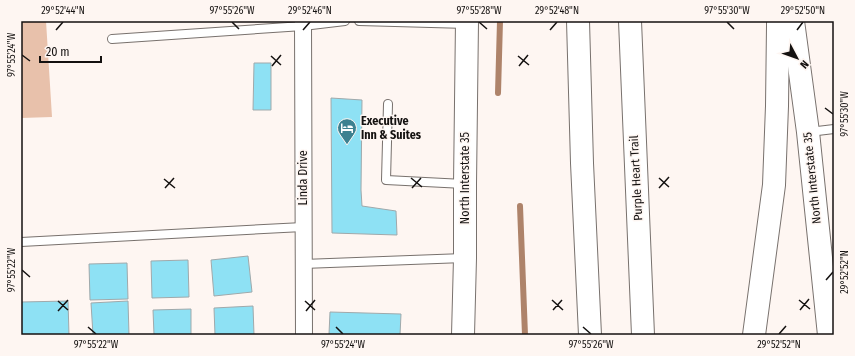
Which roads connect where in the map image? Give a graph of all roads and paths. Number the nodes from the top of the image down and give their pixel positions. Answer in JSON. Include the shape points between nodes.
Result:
{"nodes":[{"id":1,"x":345,"y":21,"type":"edge"},
{"id":2,"x":359,"y":21,"type":"edge"},
{"id":3,"x":578,"y":21,"type":"edge"},
{"id":4,"x":630,"y":21,"type":"edge"},
{"id":5,"x":778,"y":21,"type":"edge"},
{"id":6,"x":793,"y":21,"type":"edge"},
{"id":7,"x":467,"y":23,"type":"edge"},
{"id":8,"x":303,"y":24,"type":"edge"},
{"id":9,"x":112,"y":39,"type":"dead end"},
{"id":10,"x":388,"y":104,"type":"dead end"},
{"id":11,"x":834,"y":129,"type":"edge"},
{"id":12,"x":808,"y":132,"type":"junction"},
{"id":13,"x":465,"y":184,"type":"junction"},
{"id":14,"x":303,"y":227,"type":"junction"},
{"id":15,"x":21,"y":242,"type":"edge"},
{"id":16,"x":465,"y":258,"type":"junction"},
{"id":17,"x":304,"y":264,"type":"junction"},
{"id":18,"x":830,"y":322,"type":"edge"},
{"id":19,"x":304,"y":335,"type":"edge"},
{"id":20,"x":463,"y":335,"type":"edge"},
{"id":21,"x":590,"y":335,"type":"edge"},
{"id":22,"x":643,"y":335,"type":"edge"},
{"id":23,"x":754,"y":335,"type":"edge"}],
"edges":[{"from":1,"to":8,"type":"lane"},
{"from":2,"to":7,"type":"lane"},
{"from":3,"to":21,"type":"main road"},
{"from":4,"to":22,"type":"main road","name":"Purple Heart Trail"},
{"from":5,"to":23,"type":"main road","via":[[774,185]]},
{"from":6,"to":12,"type":"main road","name":"North Interstate 35"},
{"from":7,"to":13,"type":"main road","name":"North Interstate 35"},
{"from":8,"to":9,"type":"lane"},
{"from":8,"to":14,"type":"street","name":"Linda Drive"},
{"from":10,"to":13,"type":"lane","via":[[386,180]]},
{"from":11,"to":12,"type":"lane"},
{"from":12,"to":18,"type":"main road","name":"North Interstate 35"},
{"from":13,"to":16,"type":"main road","name":"North Interstate 35"},
{"from":14,"to":15,"type":"lane"},
{"from":14,"to":17,"type":"street","name":"Linda Drive"},
{"from":16,"to":17,"type":"lane"},
{"from":16,"to":20,"type":"main road","name":"North Interstate 35"},
{"from":17,"to":19,"type":"street","name":"Linda Drive"}]}
